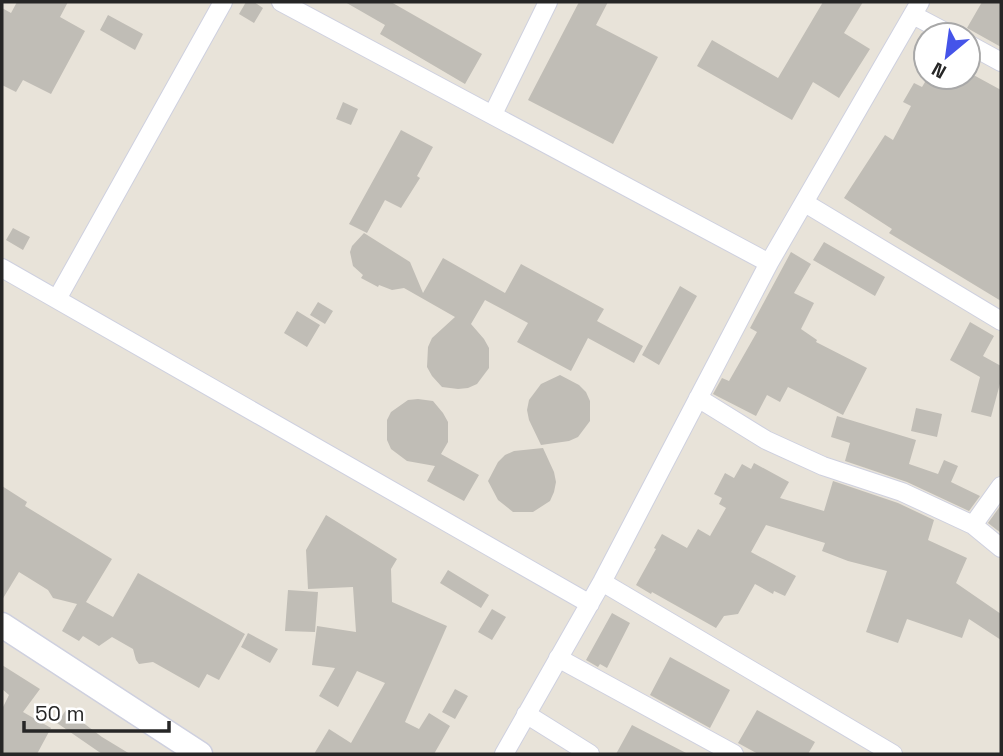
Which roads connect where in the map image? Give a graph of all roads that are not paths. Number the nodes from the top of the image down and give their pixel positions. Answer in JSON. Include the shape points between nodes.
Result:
{"nodes":[{"id":1,"x":223,"y":2,"type":"edge"},
{"id":2,"x":281,"y":2,"type":"edge"},
{"id":3,"x":548,"y":2,"type":"edge"},
{"id":4,"x":917,"y":8,"type":"edge"},
{"id":5,"x":933,"y":21,"type":"edge"},
{"id":6,"x":982,"y":52,"type":"edge"},
{"id":7,"x":1001,"y":62,"type":"edge"},
{"id":8,"x":493,"y":114,"type":"junction"},
{"id":9,"x":805,"y":203,"type":"junction"},
{"id":10,"x":769,"y":263,"type":"junction"},
{"id":11,"x":2,"y":268,"type":"edge"},
{"id":12,"x":57,"y":299,"type":"junction"},
{"id":13,"x":1001,"y":321,"type":"edge"},
{"id":14,"x":698,"y":397,"type":"junction"},
{"id":15,"x":1001,"y":486,"type":"edge"},
{"id":16,"x":973,"y":525,"type":"junction"},
{"id":17,"x":1001,"y":548,"type":"edge"},
{"id":18,"x":602,"y":582,"type":"junction"},
{"id":19,"x":590,"y":604,"type":"junction"},
{"id":20,"x":2,"y":625,"type":"edge"},
{"id":21,"x":558,"y":658,"type":"junction"},
{"id":22,"x":527,"y":714,"type":"junction"},
{"id":23,"x":200,"y":754,"type":"edge"},
{"id":24,"x":504,"y":754,"type":"edge"},
{"id":25,"x":590,"y":754,"type":"edge"},
{"id":26,"x":734,"y":754,"type":"edge"},
{"id":27,"x":893,"y":754,"type":"edge"}],
"edges":[{"from":1,"to":12,"type":"street"},
{"from":2,"to":8,"type":"street"},
{"from":3,"to":8,"type":"street"},
{"from":4,"to":5,"type":"street"},
{"from":4,"to":9,"type":"street"},
{"from":6,"to":7,"type":"street"},
{"from":8,"to":10,"type":"street"},
{"from":9,"to":10,"type":"street"},
{"from":9,"to":13,"type":"street"},
{"from":10,"to":14,"type":"street"},
{"from":11,"to":12,"type":"street"},
{"from":12,"to":19,"type":"street"},
{"from":14,"to":16,"type":"street","via":[[766,440],[823,466],[902,492]]},
{"from":14,"to":18,"type":"street"},
{"from":15,"to":16,"type":"street"},
{"from":16,"to":17,"type":"street"},
{"from":18,"to":19,"type":"street"},
{"from":18,"to":27,"type":"street"},
{"from":19,"to":21,"type":"street"},
{"from":20,"to":23,"type":"street"},
{"from":21,"to":22,"type":"street"},
{"from":21,"to":26,"type":"street"},
{"from":22,"to":24,"type":"street"},
{"from":22,"to":25,"type":"street"}]}
